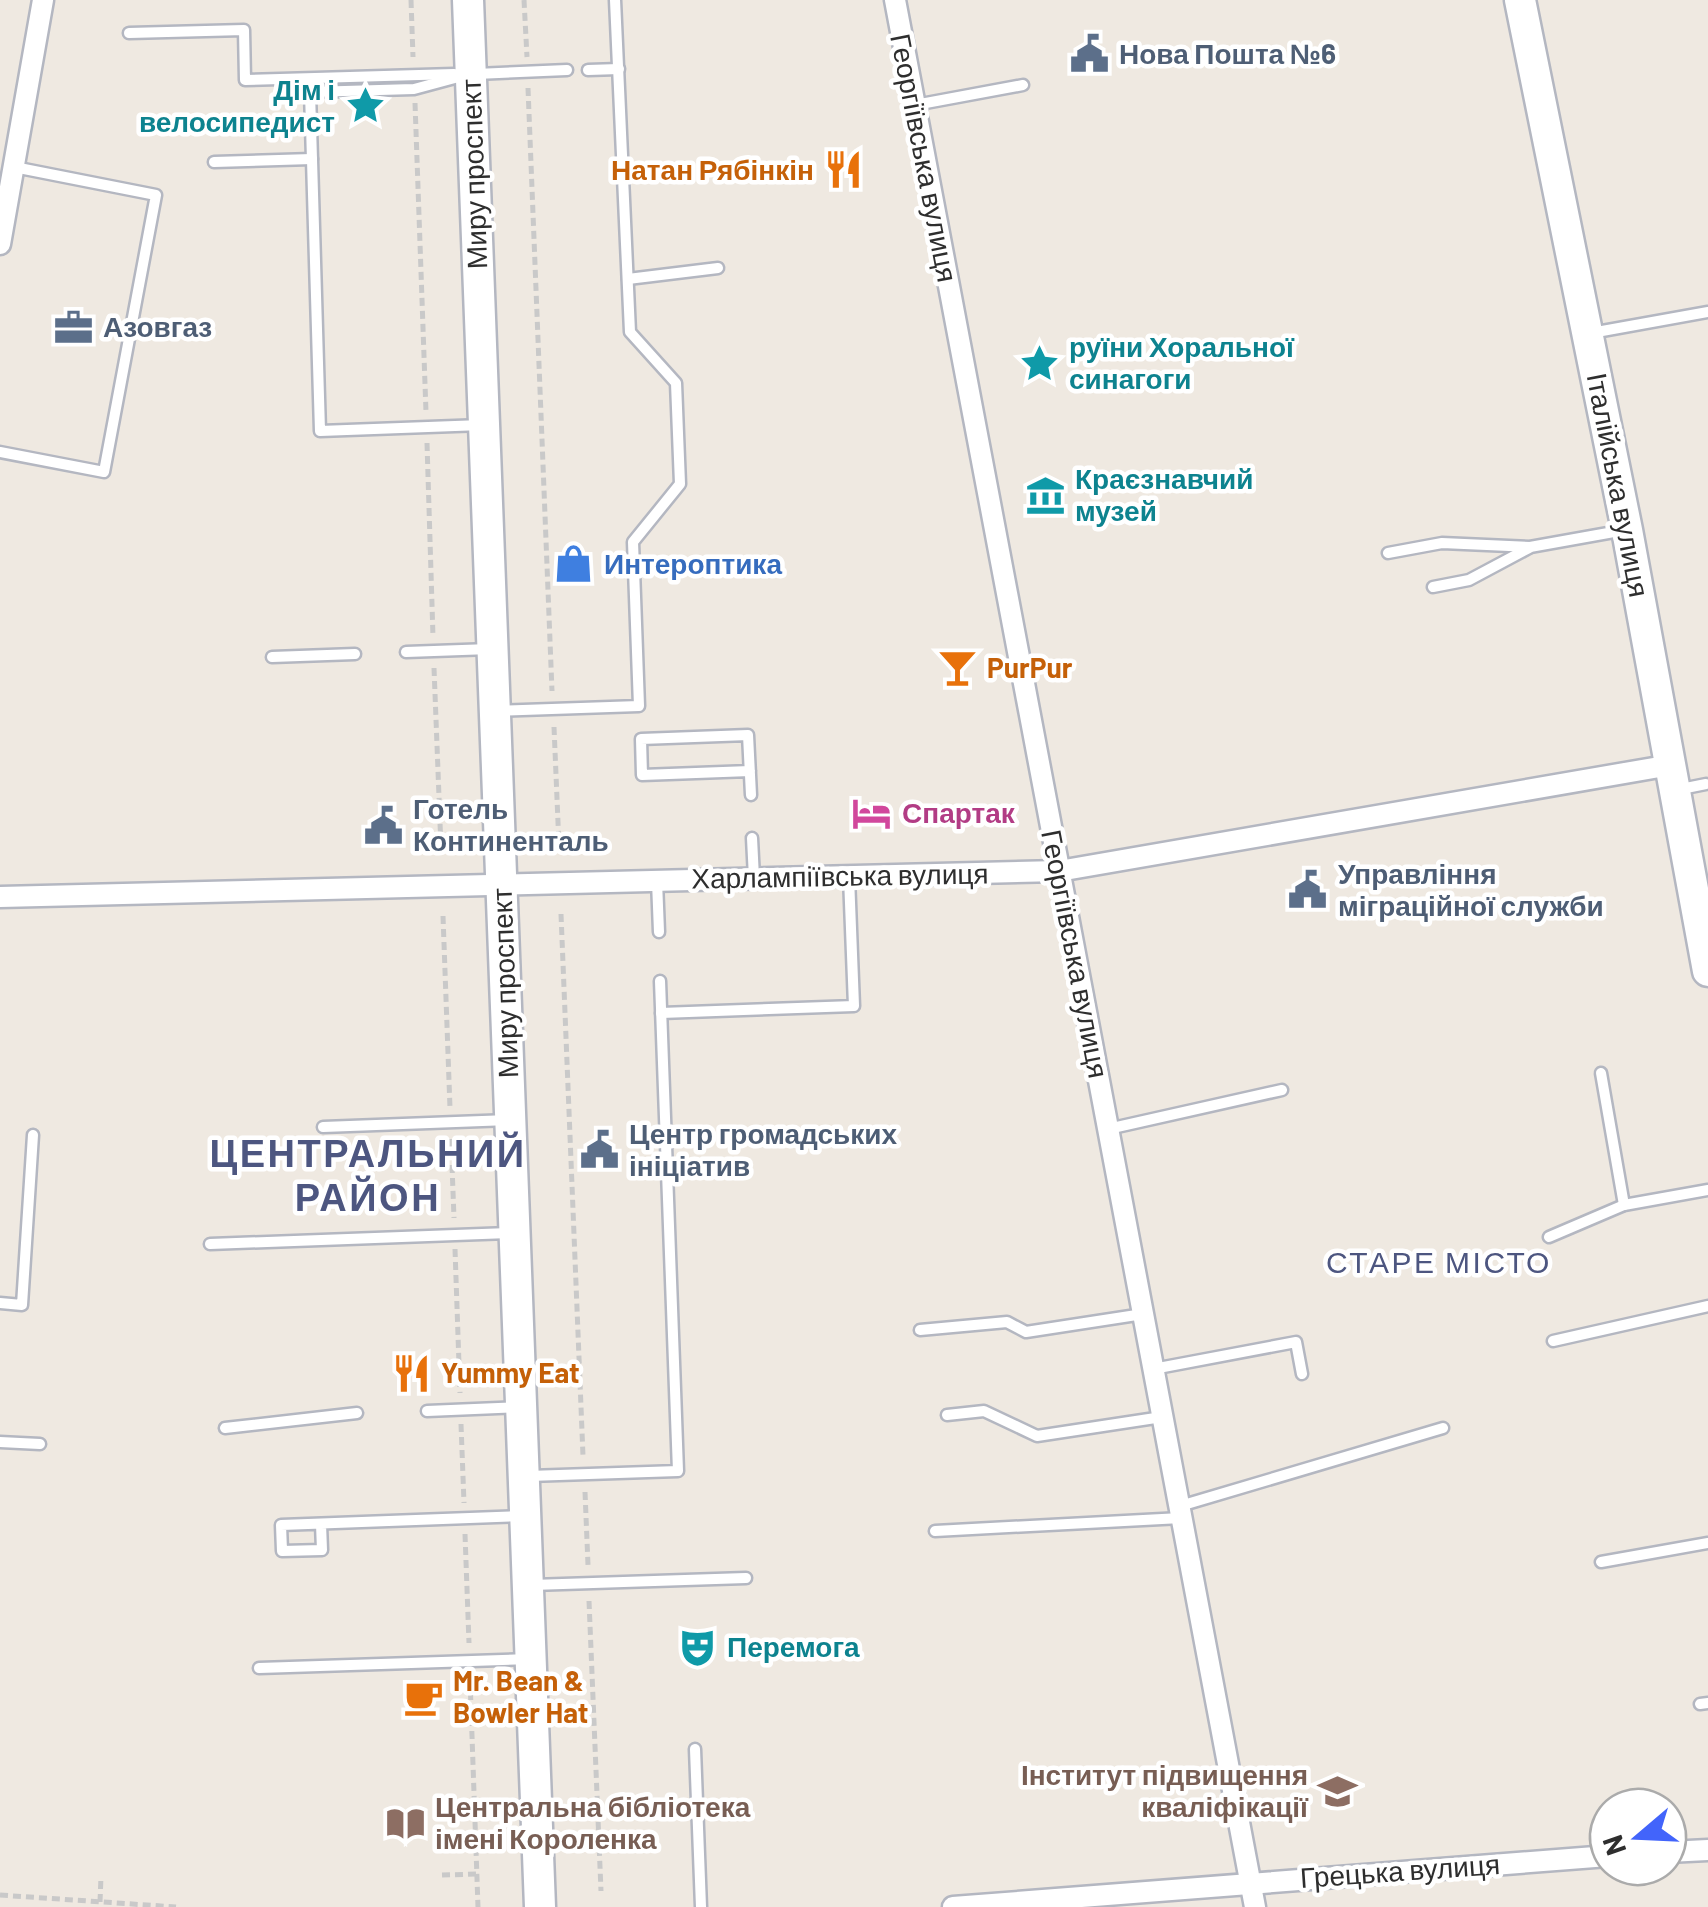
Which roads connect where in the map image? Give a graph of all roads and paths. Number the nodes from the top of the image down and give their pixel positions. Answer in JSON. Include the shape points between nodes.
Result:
{"nodes":[{"id":1,"x":43,"y":0,"type":"edge"},
{"id":2,"x":468,"y":0,"type":"edge"},
{"id":3,"x":524,"y":0,"type":"edge"},
{"id":4,"x":615,"y":0,"type":"edge"},
{"id":5,"x":894,"y":0,"type":"edge"},
{"id":6,"x":1520,"y":0,"type":"edge"},
{"id":7,"x":129,"y":33,"type":"dead end"},
{"id":8,"x":619,"y":69,"type":"junction"},
{"id":9,"x":567,"y":70,"type":"dead end"},
{"id":10,"x":588,"y":70,"type":"dead end"},
{"id":11,"x":527,"y":72,"type":"junction"},
{"id":12,"x":470,"y":74,"type":"junction"},
{"id":13,"x":1023,"y":85,"type":"dead end"},
{"id":14,"x":914,"y":105,"type":"junction"},
{"id":15,"x":312,"y":158,"type":"junction"},
{"id":16,"x":214,"y":162,"type":"dead end"},
{"id":17,"x":14,"y":168,"type":"junction"},
{"id":18,"x":0,"y":244,"type":"edge"},
{"id":19,"x":718,"y":268,"type":"dead end"},
{"id":20,"x":628,"y":278,"type":"junction"},
{"id":21,"x":1708,"y":312,"type":"edge"},
{"id":22,"x":1588,"y":334,"type":"junction"},
{"id":23,"x":483,"y":425,"type":"junction"},
{"id":24,"x":0,"y":452,"type":"edge"},
{"id":25,"x":1627,"y":530,"type":"junction"},
{"id":26,"x":1530,"y":547,"type":"junction"},
{"id":27,"x":1388,"y":553,"type":"dead end"},
{"id":28,"x":1433,"y":587,"type":"dead end"},
{"id":29,"x":492,"y":649,"type":"junction"},
{"id":30,"x":406,"y":652,"type":"dead end"},
{"id":31,"x":355,"y":654,"type":"dead end"},
{"id":32,"x":272,"y":657,"type":"dead end"},
{"id":33,"x":553,"y":709,"type":"junction"},
{"id":34,"x":495,"y":711,"type":"junction"},
{"id":35,"x":750,"y":771,"type":"junction"},
{"id":36,"x":1673,"y":778,"type":"junction"},
{"id":37,"x":1706,"y":784,"type":"edge"},
{"id":38,"x":751,"y":796,"type":"dead end"},
{"id":39,"x":752,"y":838,"type":"dead end"},
{"id":40,"x":559,"y":846,"type":"dead end"},
{"id":41,"x":1059,"y":871,"type":"junction"},
{"id":42,"x":849,"y":876,"type":"junction"},
{"id":43,"x":754,"y":878,"type":"junction"},
{"id":44,"x":657,"y":881,"type":"junction"},
{"id":45,"x":501,"y":883,"type":"junction"},
{"id":46,"x":0,"y":897,"type":"edge"},
{"id":47,"x":561,"y":914,"type":"dead end"},
{"id":48,"x":659,"y":932,"type":"dead end"},
{"id":49,"x":1708,"y":971,"type":"edge"},
{"id":50,"x":660,"y":981,"type":"dead end"},
{"id":51,"x":662,"y":1012,"type":"junction"},
{"id":52,"x":1601,"y":1073,"type":"dead end"},
{"id":53,"x":1282,"y":1090,"type":"dead end"},
{"id":54,"x":510,"y":1120,"type":"junction"},
{"id":55,"x":323,"y":1127,"type":"dead end"},
{"id":56,"x":1108,"y":1129,"type":"junction"},
{"id":57,"x":33,"y":1135,"type":"dead end"},
{"id":58,"x":1708,"y":1190,"type":"edge"},
{"id":59,"x":1624,"y":1205,"type":"junction"},
{"id":60,"x":514,"y":1233,"type":"junction"},
{"id":61,"x":1549,"y":1237,"type":"dead end"},
{"id":62,"x":210,"y":1244,"type":"dead end"},
{"id":63,"x":0,"y":1303,"type":"edge"},
{"id":64,"x":1708,"y":1306,"type":"edge"},
{"id":65,"x":1143,"y":1314,"type":"junction"},
{"id":66,"x":920,"y":1330,"type":"dead end"},
{"id":67,"x":1553,"y":1341,"type":"dead end"},
{"id":68,"x":1153,"y":1369,"type":"junction"},
{"id":69,"x":1302,"y":1374,"type":"dead end"},
{"id":70,"x":521,"y":1407,"type":"junction"},
{"id":71,"x":427,"y":1411,"type":"dead end"},
{"id":72,"x":356,"y":1413,"type":"dead end"},
{"id":73,"x":947,"y":1415,"type":"dead end"},
{"id":74,"x":1162,"y":1417,"type":"junction"},
{"id":75,"x":225,"y":1428,"type":"dead end"},
{"id":76,"x":1443,"y":1428,"type":"dead end"},
{"id":77,"x":0,"y":1442,"type":"edge"},
{"id":78,"x":40,"y":1444,"type":"dead end"},
{"id":79,"x":584,"y":1474,"type":"junction"},
{"id":80,"x":524,"y":1476,"type":"junction"},
{"id":81,"x":1180,"y":1512,"type":"junction"},
{"id":82,"x":525,"y":1516,"type":"junction"},
{"id":83,"x":321,"y":1524,"type":"junction"},
{"id":84,"x":935,"y":1531,"type":"dead end"},
{"id":85,"x":1708,"y":1543,"type":"edge"},
{"id":86,"x":1601,"y":1562,"type":"dead end"},
{"id":87,"x":746,"y":1578,"type":"dead end"},
{"id":88,"x":588,"y":1583,"type":"junction"},
{"id":89,"x":528,"y":1586,"type":"junction"},
{"id":90,"x":530,"y":1658,"type":"junction"},
{"id":91,"x":259,"y":1668,"type":"dead end"},
{"id":92,"x":694,"y":1749,"type":"dead end"},
{"id":93,"x":1588,"y":1858,"type":"edge"},
{"id":94,"x":477,"y":1874,"type":"dead end"},
{"id":95,"x":442,"y":1875,"type":"dead end"},
{"id":96,"x":101,"y":1876,"type":"dead end"},
{"id":97,"x":1250,"y":1884,"type":"junction"},
{"id":98,"x":601,"y":1891,"type":"dead end"},
{"id":99,"x":0,"y":1895,"type":"edge"},
{"id":100,"x":100,"y":1902,"type":"junction"},
{"id":101,"x":176,"y":1907,"type":"edge"},
{"id":102,"x":540,"y":1907,"type":"edge"},
{"id":103,"x":701,"y":1907,"type":"edge"},
{"id":104,"x":953,"y":1907,"type":"edge"},
{"id":105,"x":1255,"y":1907,"type":"edge"}],
"edges":[{"from":1,"to":17,"type":"street"},
{"from":2,"to":12,"type":"main road","name":"Миру проспект"},
{"from":3,"to":11,"type":"path"},
{"from":4,"to":8,"type":"lane"},
{"from":5,"to":14,"type":"street","name":"Георгіївська вулиця"},
{"from":6,"to":22,"type":"main road","name":"Італійська вулиця"},
{"from":7,"to":12,"type":"lane","via":[[244,30],[245,80]]},
{"from":8,"to":10,"type":"lane"},
{"from":8,"to":20,"type":"lane"},
{"from":9,"to":11,"type":"lane"},
{"from":11,"to":12,"type":"lane"},
{"from":11,"to":33,"type":"path"},
{"from":12,"to":15,"type":"lane","via":[[414,89],[310,92]]},
{"from":12,"to":23,"type":"main road","name":"Миру проспект"},
{"from":13,"to":14,"type":"lane"},
{"from":14,"to":41,"type":"street","name":"Георгіївська вулиця"},
{"from":15,"to":16,"type":"lane"},
{"from":15,"to":23,"type":"lane","via":[[320,430]]},
{"from":17,"to":18,"type":"street"},
{"from":17,"to":24,"type":"lane","via":[[156,195],[104,472]]},
{"from":19,"to":20,"type":"lane"},
{"from":20,"to":33,"type":"lane","via":[[630,332],[676,383],[680,484],[633,542],[639,706]]},
{"from":21,"to":22,"type":"lane"},
{"from":22,"to":25,"type":"main road","name":"Італійська вулиця"},
{"from":23,"to":29,"type":"main road","name":"Миру проспект"},
{"from":25,"to":26,"type":"lane"},
{"from":25,"to":36,"type":"main road","name":"Італійська вулиця"},
{"from":26,"to":27,"type":"lane","via":[[1442,543]]},
{"from":26,"to":28,"type":"lane","via":[[1469,580]]},
{"from":29,"to":30,"type":"lane"},
{"from":29,"to":34,"type":"main road","name":"Миру проспект"},
{"from":31,"to":32,"type":"lane"},
{"from":33,"to":34,"type":"lane"},
{"from":33,"to":40,"type":"path"},
{"from":34,"to":45,"type":"main road","name":"Миру проспект"},
{"from":35,"to":35,"type":"lane","via":[[748,734],[641,738],[642,775]]},
{"from":35,"to":38,"type":"lane"},
{"from":36,"to":37,"type":"lane"},
{"from":36,"to":41,"type":"street","name":"Харлампіївська вулиця"},
{"from":36,"to":49,"type":"main road","name":"Італійська вулиця"},
{"from":39,"to":43,"type":"lane"},
{"from":41,"to":42,"type":"street","name":"Харлампіївська вулиця"},
{"from":41,"to":56,"type":"street","name":"Георгіївська вулиця"},
{"from":42,"to":43,"type":"street","name":"Харлампіївська вулиця"},
{"from":42,"to":51,"type":"lane","via":[[854,1006]]},
{"from":43,"to":44,"type":"street","name":"Харлампіївська вулиця"},
{"from":44,"to":45,"type":"street","name":"Харлампіївська вулиця"},
{"from":44,"to":48,"type":"lane"},
{"from":45,"to":46,"type":"street","name":"Харлампіївська вулиця"},
{"from":45,"to":54,"type":"main road","name":"Миру проспект"},
{"from":47,"to":79,"type":"path"},
{"from":50,"to":51,"type":"lane"},
{"from":51,"to":79,"type":"lane","via":[[678,1471]]},
{"from":52,"to":59,"type":"lane"},
{"from":53,"to":56,"type":"lane"},
{"from":54,"to":55,"type":"lane"},
{"from":54,"to":60,"type":"main road","name":"Миру проспект"},
{"from":56,"to":65,"type":"street","name":"Георгіївська вулиця"},
{"from":57,"to":63,"type":"lane","via":[[22,1305]]},
{"from":58,"to":59,"type":"lane"},
{"from":59,"to":61,"type":"lane"},
{"from":60,"to":62,"type":"lane"},
{"from":60,"to":70,"type":"main road","name":"Миру проспект"},
{"from":64,"to":67,"type":"lane"},
{"from":65,"to":66,"type":"lane","via":[[1026,1332],[1008,1322]]},
{"from":65,"to":68,"type":"street","name":"Георгіївська вулиця"},
{"from":68,"to":69,"type":"lane","via":[[1296,1342]]},
{"from":68,"to":74,"type":"street","name":"Георгіївська вулиця"},
{"from":70,"to":71,"type":"lane"},
{"from":70,"to":80,"type":"main road","name":"Миру проспект"},
{"from":72,"to":75,"type":"lane"},
{"from":73,"to":74,"type":"lane","via":[[984,1412],[1037,1436]]},
{"from":74,"to":81,"type":"street","name":"Георгіївська вулиця"},
{"from":76,"to":81,"type":"lane"},
{"from":77,"to":78,"type":"lane"},
{"from":79,"to":80,"type":"lane"},
{"from":79,"to":88,"type":"path"},
{"from":80,"to":82,"type":"main road","name":"Миру проспект"},
{"from":81,"to":84,"type":"lane"},
{"from":81,"to":97,"type":"street","name":"Георгіївська вулиця"},
{"from":82,"to":83,"type":"lane"},
{"from":82,"to":89,"type":"main road","name":"Миру проспект"},
{"from":83,"to":83,"type":"lane","via":[[282,1525],[282,1551],[322,1550]]},
{"from":85,"to":86,"type":"lane"},
{"from":87,"to":88,"type":"lane"},
{"from":88,"to":89,"type":"lane"},
{"from":88,"to":98,"type":"path"},
{"from":89,"to":90,"type":"main road","name":"Миру проспект"},
{"from":90,"to":91,"type":"lane"},
{"from":90,"to":102,"type":"main road","name":"Миру проспект"},
{"from":92,"to":103,"type":"lane"},
{"from":93,"to":97,"type":"street","name":"Грецька вулиця"},
{"from":94,"to":95,"type":"path"},
{"from":96,"to":100,"type":"path"},
{"from":97,"to":104,"type":"street","name":"Грецька вулиця"},
{"from":97,"to":105,"type":"street","name":"Георгіївська вулиця"},
{"from":99,"to":100,"type":"path"},
{"from":100,"to":101,"type":"path"}]}
